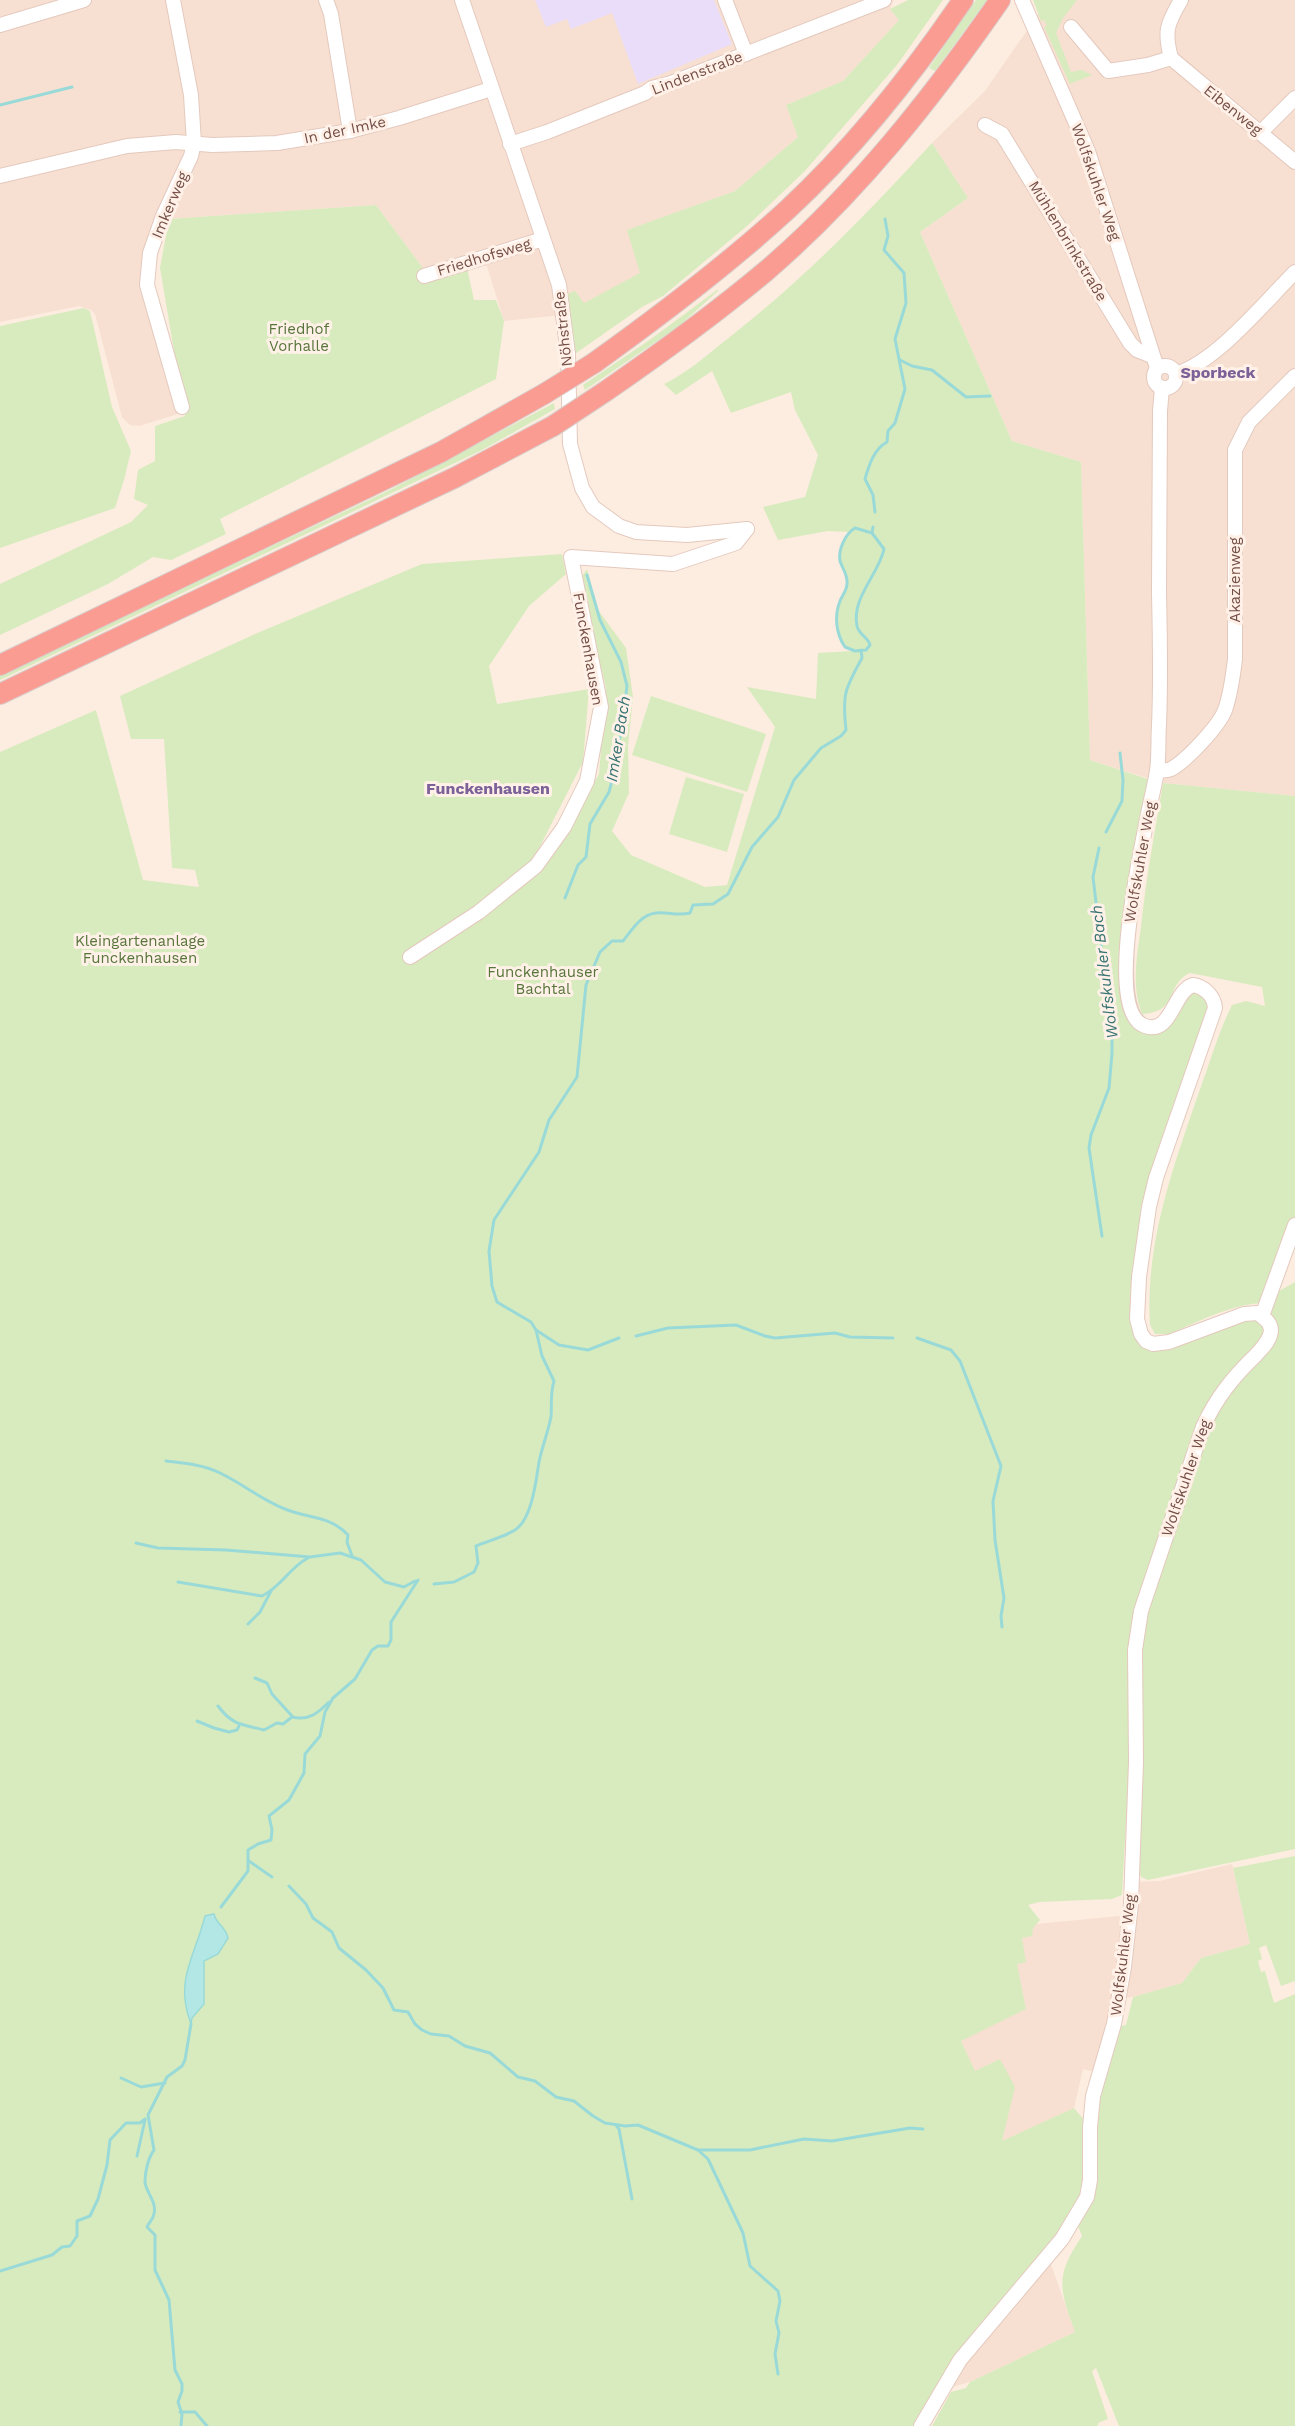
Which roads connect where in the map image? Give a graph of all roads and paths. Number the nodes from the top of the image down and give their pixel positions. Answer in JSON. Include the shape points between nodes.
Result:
{"nodes":[{"id":1,"x":84,"y":0,"type":"edge"},
{"id":2,"x":173,"y":0,"type":"edge"},
{"id":3,"x":326,"y":0,"type":"edge"},
{"id":4,"x":462,"y":0,"type":"edge"},
{"id":5,"x":725,"y":0,"type":"edge"},
{"id":6,"x":884,"y":0,"type":"edge"},
{"id":7,"x":963,"y":0,"type":"edge"},
{"id":8,"x":1000,"y":0,"type":"edge"},
{"id":9,"x":1022,"y":0,"type":"edge"},
{"id":10,"x":1181,"y":0,"type":"edge"},
{"id":11,"x":0,"y":25,"type":"edge"},
{"id":12,"x":1071,"y":27,"type":"dead end"},
{"id":13,"x":746,"y":54,"type":"junction"},
{"id":14,"x":1172,"y":58,"type":"junction"},
{"id":15,"x":491,"y":89,"type":"junction"},
{"id":16,"x":1295,"y":98,"type":"edge"},
{"id":17,"x":985,"y":125,"type":"dead end"},
{"id":18,"x":350,"y":131,"type":"junction"},
{"id":19,"x":1261,"y":132,"type":"junction"},
{"id":20,"x":194,"y":143,"type":"junction"},
{"id":21,"x":510,"y":144,"type":"junction"},
{"id":22,"x":1295,"y":162,"type":"edge"},
{"id":23,"x":0,"y":176,"type":"edge"},
{"id":24,"x":543,"y":239,"type":"junction"},
{"id":25,"x":1295,"y":272,"type":"edge"},
{"id":26,"x":424,"y":276,"type":"dead end"},
{"id":27,"x":1155,"y":362,"type":"junction"},
{"id":28,"x":1176,"y":374,"type":"junction"},
{"id":29,"x":1295,"y":376,"type":"edge"},
{"id":30,"x":1162,"y":388,"type":"junction"},
{"id":31,"x":182,"y":407,"type":"dead end"},
{"id":32,"x":747,"y":529,"type":"joint"},
{"id":33,"x":0,"y":665,"type":"edge"},
{"id":34,"x":0,"y":694,"type":"edge"},
{"id":35,"x":1157,"y":771,"type":"junction"},
{"id":36,"x":410,"y":957,"type":"dead end"},
{"id":37,"x":1295,"y":1225,"type":"edge"},
{"id":38,"x":1262,"y":1316,"type":"junction"},
{"id":39,"x":921,"y":2426,"type":"edge"}],
"edges":[{"from":1,"to":11,"type":"street"},
{"from":2,"to":20,"type":"street","name":"Imkerweg","via":[[191,95]]},
{"from":3,"to":18,"type":"street"},
{"from":4,"to":15,"type":"street","name":"Nöhstraße"},
{"from":5,"to":13,"type":"street"},
{"from":6,"to":13,"type":"street","name":"Lindenstraße"},
{"from":7,"to":33,"type":"highway","bridge":true,"via":[[862,132],[789,208],[668,310],[594,363],[441,453]]},
{"from":8,"to":34,"type":"highway","bridge":true,"via":[[957,62],[891,144],[818,221],[690,332],[606,391],[553,426],[456,477]]},
{"from":9,"to":27,"type":"street","name":"Wolfskuhler Weg","via":[[1088,151]]},
{"from":10,"to":14,"type":"street","via":[[1168,23]]},
{"from":12,"to":14,"type":"street","via":[[1108,71]]},
{"from":13,"to":21,"type":"street","name":"Lindenstraße"},
{"from":14,"to":19,"type":"street","name":"Eibenweg"},
{"from":15,"to":18,"type":"street","name":"In der Imke"},
{"from":15,"to":21,"type":"street","name":"Nöhstraße"},
{"from":16,"to":19,"type":"street"},
{"from":17,"to":27,"type":"street","name":"Mühlenbrinkstraße","via":[[1002,134],[1130,343]]},
{"from":18,"to":20,"type":"street","name":"In der Imke","via":[[277,143]]},
{"from":19,"to":22,"type":"street","name":"Eibenweg"},
{"from":20,"to":23,"type":"street","name":"In der Imke","via":[[127,146]]},
{"from":20,"to":31,"type":"street","name":"Imkerweg","via":[[150,253],[147,285]]},
{"from":21,"to":24,"type":"street","name":"Nöhstraße"},
{"from":24,"to":26,"type":"street","name":"Friedhofsweg"},
{"from":24,"to":32,"type":"street","name":"Nöhstraße","via":[[559,285],[567,354],[570,444],[582,488],[593,507],[619,526],[636,532],[687,535]]},
{"from":25,"to":28,"type":"street","via":[[1215,351]]},
{"from":27,"to":28,"type":"street","via":[[1170,367]]},
{"from":27,"to":30,"type":"street","name":"Wolfskuhler Weg","via":[[1154,379]]},
{"from":28,"to":30,"type":"street","via":[[1171,387]]},
{"from":29,"to":35,"type":"street","name":"Akazienweg","via":[[1249,422],[1235,450],[1235,659],[1224,713],[1181,762],[1169,770]]},
{"from":30,"to":35,"type":"street","name":"Wolfskuhler Weg"},
{"from":32,"to":36,"type":"street","name":"Funckenhausen","via":[[736,543],[673,564],[571,557],[602,707],[587,781],[564,827],[536,866],[479,912]]},
{"from":35,"to":38,"type":"street","name":"Wolfskuhler Weg","via":[[1128,921],[1126,968],[1131,1010],[1143,1026],[1159,1025],[1193,985],[1206,991],[1215,1008],[1156,1178],[1139,1277],[1137,1319],[1141,1334],[1153,1344],[1170,1342],[1244,1314]]},
{"from":37,"to":38,"type":"street"},
{"from":38,"to":39,"type":"street","name":"Wolfskuhler Weg","via":[[1271,1330],[1269,1339],[1216,1400],[1203,1427],[1136,1636],[1131,1904],[1114,2024],[1093,2096],[1087,2197],[1062,2239],[960,2360]]}]}
